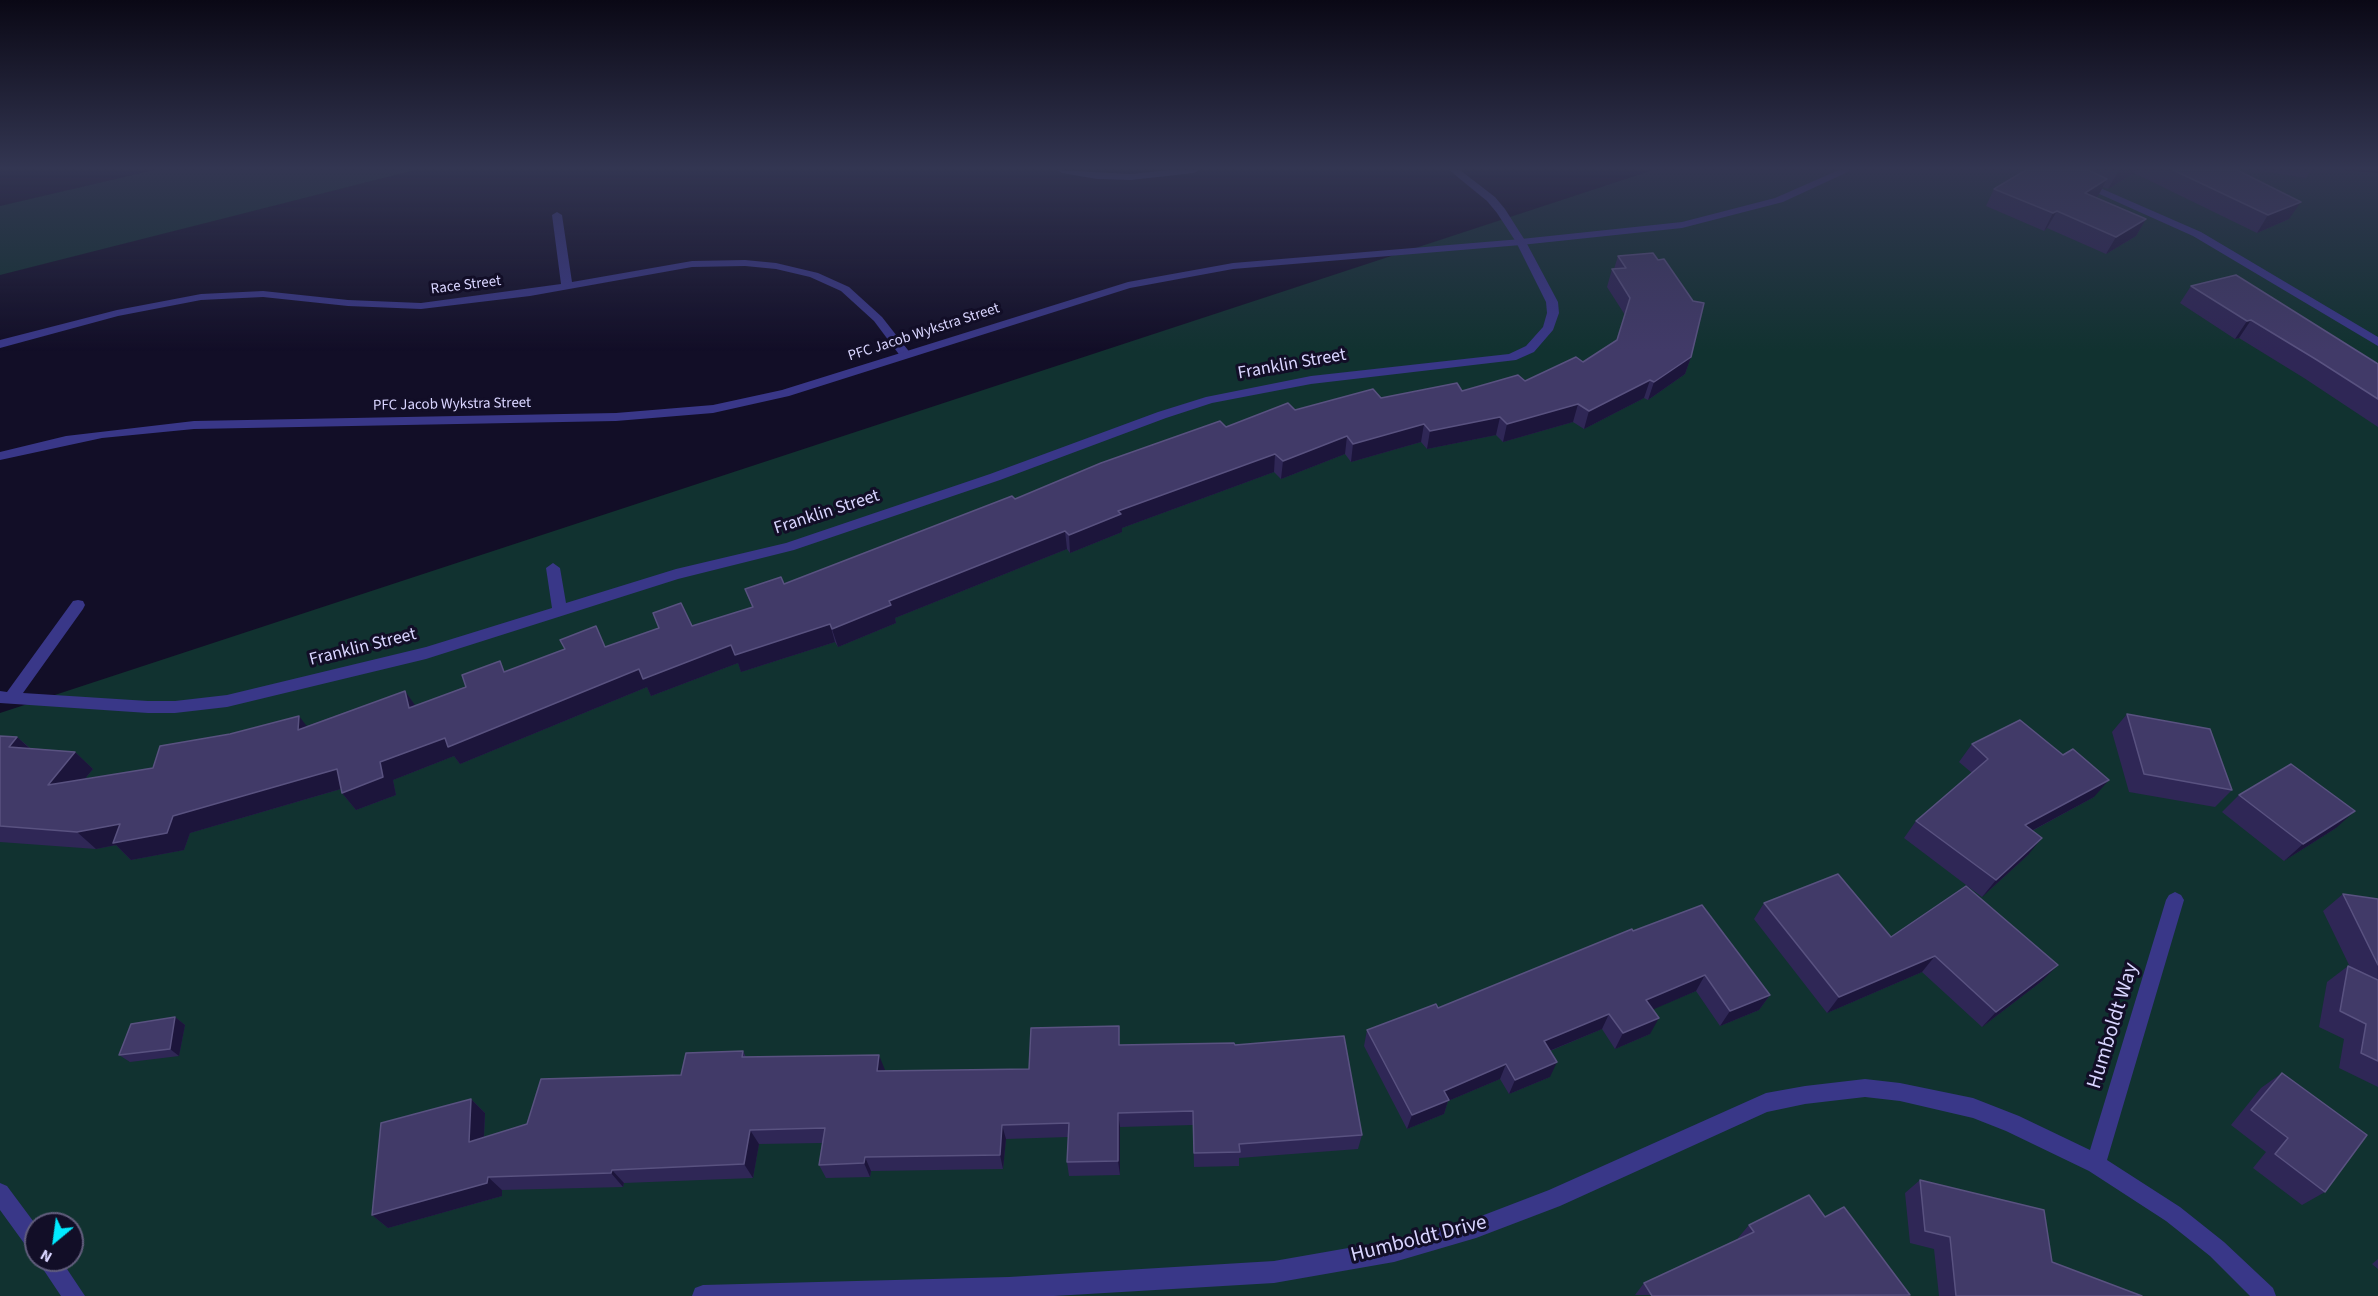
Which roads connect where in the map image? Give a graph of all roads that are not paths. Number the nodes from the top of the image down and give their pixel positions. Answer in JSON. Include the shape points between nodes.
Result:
{"nodes":[{"id":1,"x":559,"y":230,"type":"edge"},
{"id":2,"x":1513,"y":230,"type":"edge"},
{"id":3,"x":1633,"y":230,"type":"edge"},
{"id":4,"x":2189,"y":230,"type":"edge"},
{"id":5,"x":1521,"y":243,"type":"junction"},
{"id":6,"x":567,"y":286,"type":"junction"},
{"id":7,"x":2378,"y":342,"type":"edge"},
{"id":8,"x":0,"y":344,"type":"edge"},
{"id":9,"x":905,"y":354,"type":"junction"},
{"id":10,"x":0,"y":456,"type":"edge"},
{"id":11,"x":553,"y":568,"type":"dead end"},
{"id":12,"x":78,"y":605,"type":"dead end"},
{"id":13,"x":560,"y":610,"type":"junction"},
{"id":14,"x":6,"y":696,"type":"edge"},
{"id":15,"x":2175,"y":900,"type":"dead end"},
{"id":16,"x":2096,"y":1164,"type":"junction"},
{"id":17,"x":0,"y":1193,"type":"edge"},
{"id":18,"x":24,"y":1226,"type":"edge"},
{"id":19,"x":57,"y":1272,"type":"edge"},
{"id":20,"x":1009,"y":1292,"type":"edge"},
{"id":21,"x":74,"y":1296,"type":"edge"},
{"id":22,"x":703,"y":1296,"type":"edge"},
{"id":23,"x":2265,"y":1296,"type":"edge"}],
"edges":[{"from":1,"to":6,"type":"street"},
{"from":2,"to":5,"type":"street","name":"Franklin Street"},
{"from":3,"to":5,"type":"street","name":"PFC Jacob Wykstra Street"},
{"from":4,"to":7,"type":"street"},
{"from":5,"to":9,"type":"street","name":"PFC Jacob Wykstra Street","via":[[1198,271],[1128,285]]},
{"from":5,"to":13,"type":"street","name":"Franklin Street","via":[[1548,290],[1553,314],[1549,328],[1530,349],[1512,357],[1311,380],[1210,400],[789,547],[676,574]]},
{"from":6,"to":8,"type":"street","name":"Race Street","via":[[421,306],[263,294],[201,297],[117,313]]},
{"from":6,"to":9,"type":"street","name":"Race Street","via":[[692,264],[776,266],[814,275],[845,289],[878,319]]},
{"from":9,"to":10,"type":"street","name":"PFC Jacob Wykstra Street","via":[[785,393],[713,409],[616,417],[195,425],[102,434]]},
{"from":11,"to":13,"type":"street"},
{"from":12,"to":14,"type":"street","name":"Franklin Street"},
{"from":13,"to":14,"type":"street","name":"Franklin Street","via":[[426,653],[227,701],[148,707]]},
{"from":15,"to":16,"type":"street","name":"Humboldt Way"},
{"from":16,"to":20,"type":"street","name":"Humboldt Drive","via":[[1973,1108],[1865,1088],[1805,1095],[1766,1103],[1553,1199],[1476,1228],[1394,1251],[1274,1272]]},
{"from":16,"to":23,"type":"street","name":"Humboldt Drive","via":[[2173,1214],[2217,1249]]},
{"from":17,"to":18,"type":"street"},
{"from":19,"to":21,"type":"street"},
{"from":20,"to":22,"type":"street","name":"Humboldt Drive"}]}
